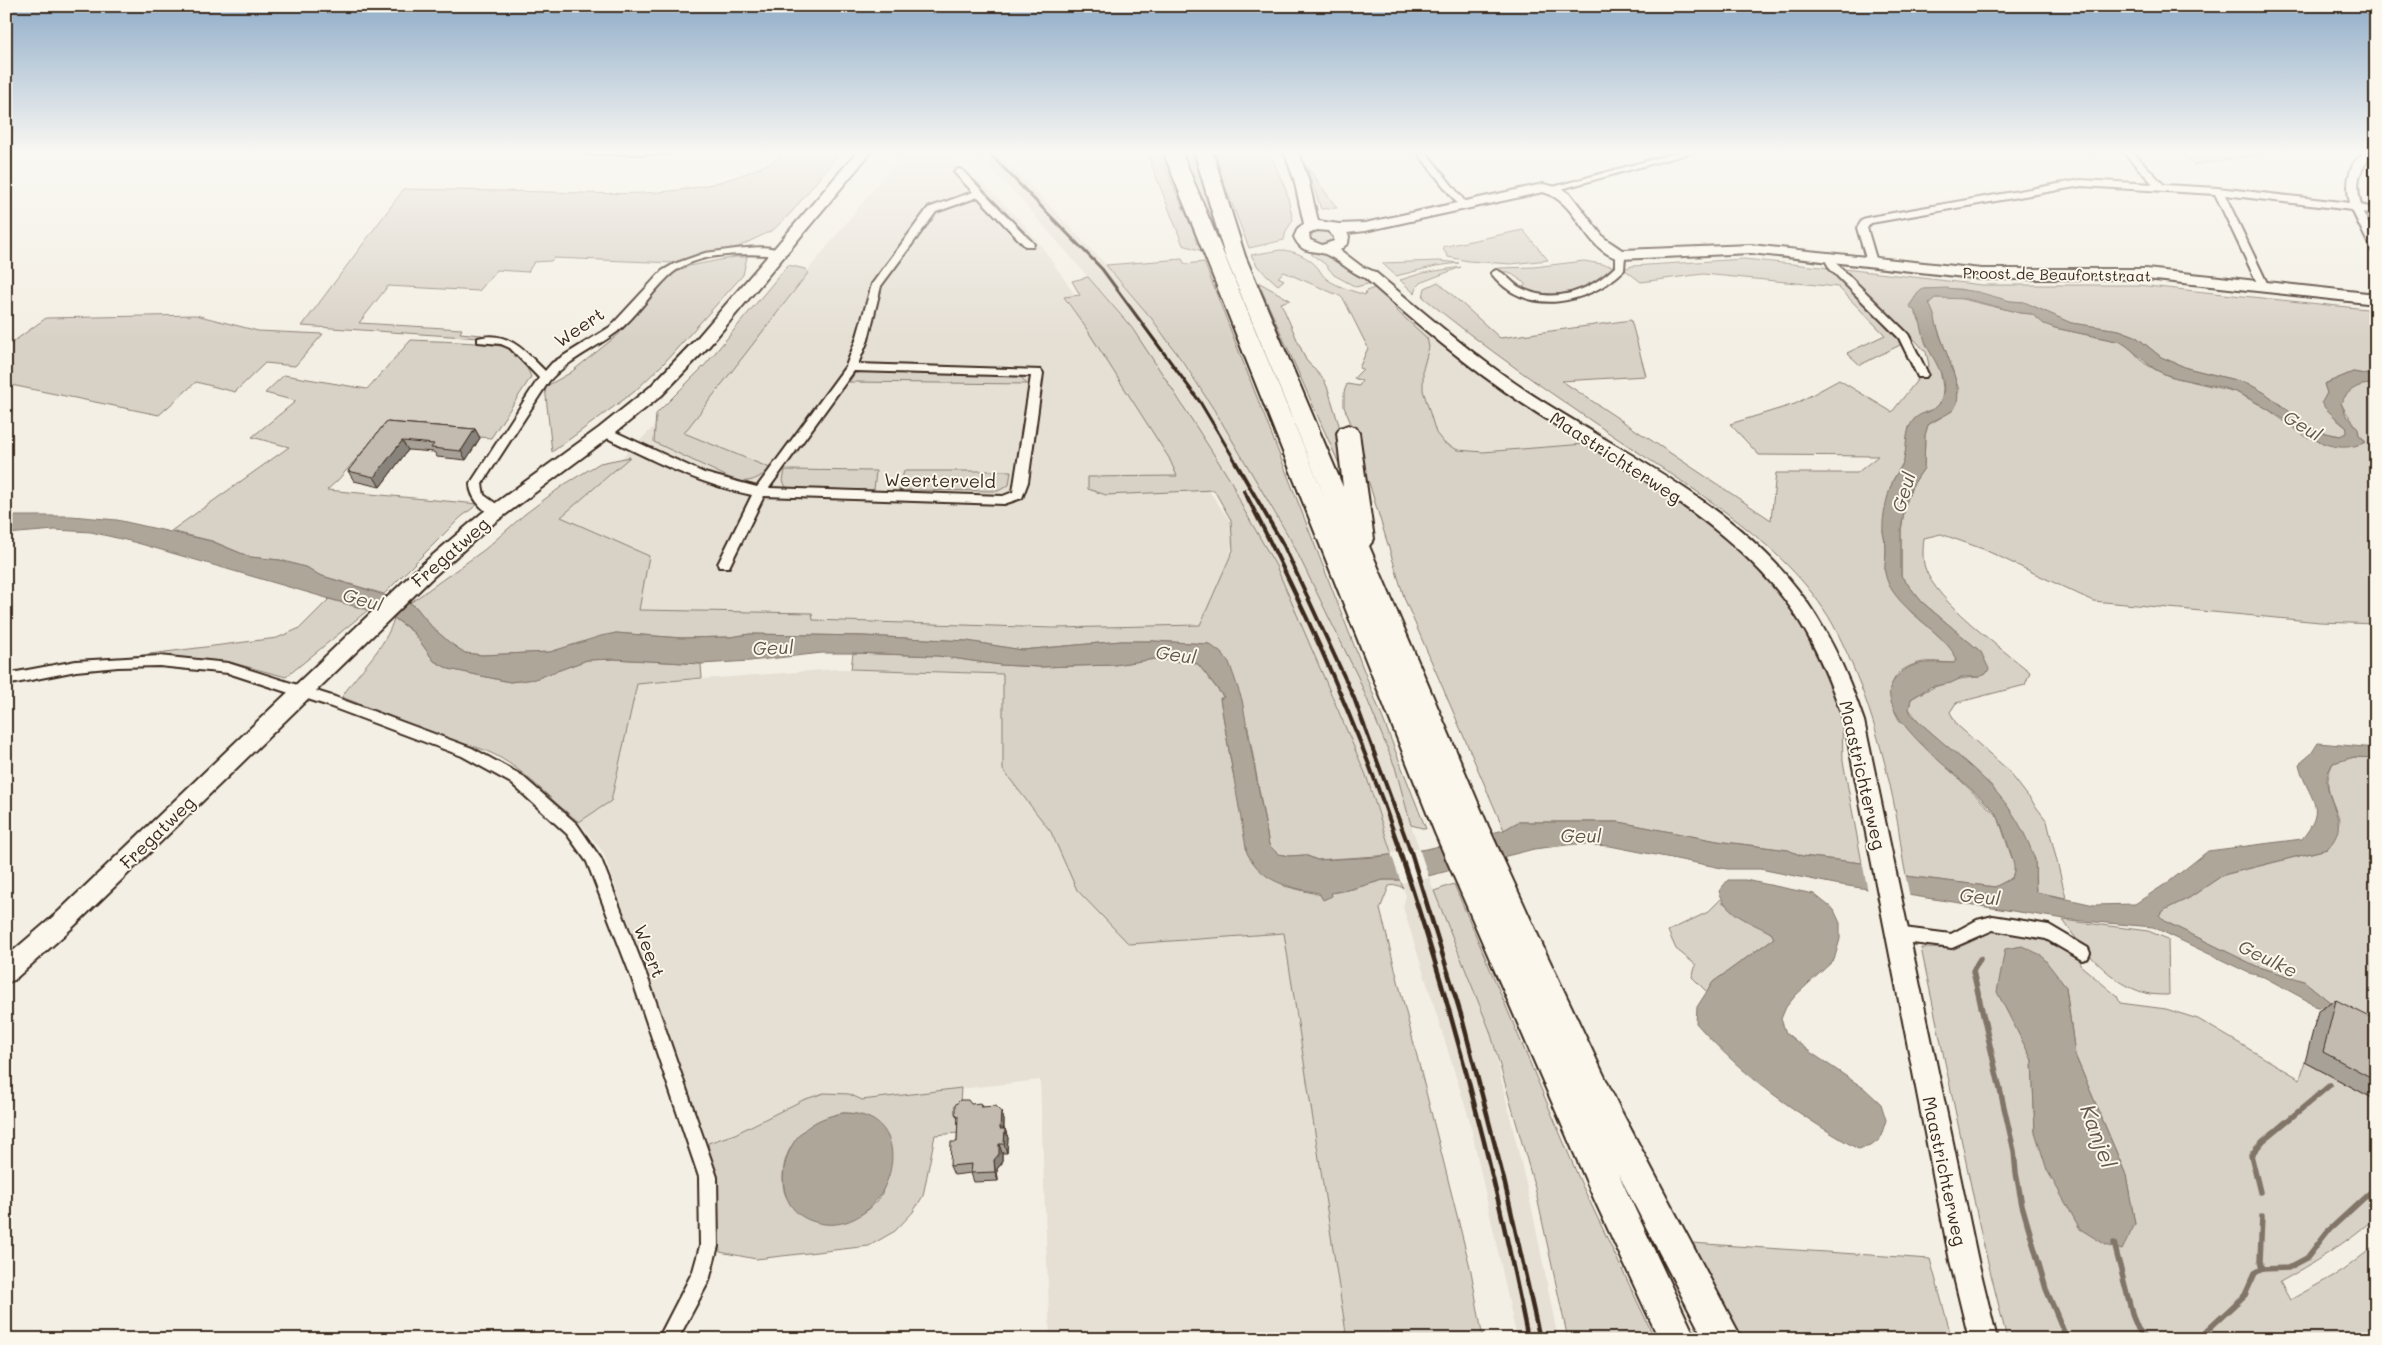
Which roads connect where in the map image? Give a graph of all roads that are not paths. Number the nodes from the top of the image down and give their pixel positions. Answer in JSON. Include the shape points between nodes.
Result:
{"nodes":[{"id":1,"x":812,"y":214,"type":"edge"},
{"id":2,"x":929,"y":214,"type":"edge"},
{"id":3,"x":999,"y":214,"type":"edge"},
{"id":4,"x":1199,"y":214,"type":"edge"},
{"id":5,"x":1221,"y":214,"type":"edge"},
{"id":6,"x":1313,"y":214,"type":"edge"},
{"id":7,"x":1424,"y":214,"type":"edge"},
{"id":8,"x":1578,"y":214,"type":"edge"},
{"id":9,"x":1904,"y":214,"type":"edge"},
{"id":10,"x":2229,"y":214,"type":"edge"},
{"id":11,"x":2358,"y":214,"type":"edge"},
{"id":12,"x":1330,"y":235,"type":"junction"},
{"id":13,"x":1029,"y":244,"type":"dead end"},
{"id":14,"x":2376,"y":249,"type":"edge"},
{"id":15,"x":778,"y":254,"type":"junction"},
{"id":16,"x":1620,"y":255,"type":"junction"},
{"id":17,"x":1235,"y":256,"type":"junction"},
{"id":18,"x":1831,"y":261,"type":"junction"},
{"id":19,"x":1872,"y":262,"type":"junction"},
{"id":20,"x":1496,"y":273,"type":"dead end"},
{"id":21,"x":1267,"y":282,"type":"dead end"},
{"id":22,"x":2264,"y":287,"type":"junction"},
{"id":23,"x":2376,"y":299,"type":"edge"},
{"id":24,"x":482,"y":340,"type":"dead end"},
{"id":25,"x":852,"y":367,"type":"junction"},
{"id":26,"x":1922,"y":374,"type":"dead end"},
{"id":27,"x":545,"y":378,"type":"junction"},
{"id":28,"x":605,"y":432,"type":"junction"},
{"id":29,"x":1348,"y":433,"type":"dead end"},
{"id":30,"x":760,"y":492,"type":"junction"},
{"id":31,"x":498,"y":511,"type":"junction"},
{"id":32,"x":724,"y":564,"type":"dead end"},
{"id":33,"x":1364,"y":564,"type":"junction"},
{"id":34,"x":6,"y":680,"type":"edge"},
{"id":35,"x":293,"y":689,"type":"junction"},
{"id":36,"x":1461,"y":830,"type":"junction"},
{"id":37,"x":1482,"y":876,"type":"junction"},
{"id":38,"x":1896,"y":934,"type":"junction"},
{"id":39,"x":2082,"y":953,"type":"dead end"},
{"id":40,"x":6,"y":972,"type":"edge"},
{"id":41,"x":668,"y":1339,"type":"edge"},
{"id":42,"x":1678,"y":1339,"type":"edge"},
{"id":43,"x":1724,"y":1339,"type":"edge"},
{"id":44,"x":1983,"y":1339,"type":"edge"}],
"edges":[{"from":1,"to":15,"type":"street","name":"Fregatweg"},
{"from":2,"to":25,"type":"street","via":[[876,286]]},
{"from":3,"to":13,"type":"street"},
{"from":4,"to":36,"type":"highway"},
{"from":5,"to":17,"type":"highway"},
{"from":6,"to":12,"type":"street"},
{"from":7,"to":12,"type":"street"},
{"from":8,"to":16,"type":"street","via":[[1606,248]]},
{"from":9,"to":19,"type":"street","via":[[1867,221],[1862,228]]},
{"from":10,"to":22,"type":"street"},
{"from":11,"to":14,"type":"street"},
{"from":12,"to":38,"type":"street","name":"Maastrichterweg","via":[[1356,269],[1370,275],[1484,369],[1718,524],[1780,581],[1829,656],[1854,721]]},
{"from":15,"to":27,"type":"street","name":"Weert","via":[[746,251],[675,267],[614,329],[556,366]]},
{"from":15,"to":28,"type":"street","name":"Fregatweg","via":[[673,374]]},
{"from":16,"to":18,"type":"street","name":"Proost de Beaufortstraat","via":[[1732,248]]},
{"from":16,"to":20,"type":"street","via":[[1620,268],[1600,285],[1586,292],[1556,298],[1515,290]]},
{"from":17,"to":21,"type":"highway"},
{"from":17,"to":33,"type":"highway"},
{"from":18,"to":19,"type":"street","name":"Proost de Beaufortstraat"},
{"from":18,"to":26,"type":"street","via":[[1904,336]]},
{"from":19,"to":22,"type":"street","name":"Proost de Beaufortstraat","via":[[2001,276],[2146,274]]},
{"from":22,"to":23,"type":"street","name":"Proost de Beaufortstraat"},
{"from":24,"to":27,"type":"street","via":[[503,340],[514,346]]},
{"from":25,"to":30,"type":"street"},
{"from":25,"to":30,"type":"street","name":"Weerterveld","via":[[1036,373],[1018,496],[1004,500]]},
{"from":27,"to":31,"type":"street","name":"Weert","via":[[476,484],[475,490],[480,499]]},
{"from":28,"to":30,"type":"street","name":"Weerterveld","via":[[732,488]]},
{"from":28,"to":31,"type":"street","name":"Fregatweg"},
{"from":29,"to":33,"type":"highway"},
{"from":30,"to":32,"type":"street"},
{"from":31,"to":35,"type":"street","name":"Fregatweg","via":[[457,544],[370,627]]},
{"from":33,"to":36,"type":"highway"},
{"from":34,"to":35,"type":"street","name":"Weert","via":[[84,665],[159,661],[228,668]]},
{"from":35,"to":40,"type":"street","name":"Fregatweg","via":[[64,921]]},
{"from":35,"to":41,"type":"street","name":"Weert","via":[[467,752],[489,763],[516,779],[572,829],[593,859],[640,979],[708,1177],[709,1246],[702,1274]]},
{"from":36,"to":37,"type":"highway"},
{"from":37,"to":42,"type":"highway","via":[[1607,1189]]},
{"from":37,"to":43,"type":"highway"},
{"from":38,"to":39,"type":"street","via":[[1952,941],[1993,923],[2049,932]]},
{"from":38,"to":44,"type":"street","name":"Maastrichterweg"}]}
